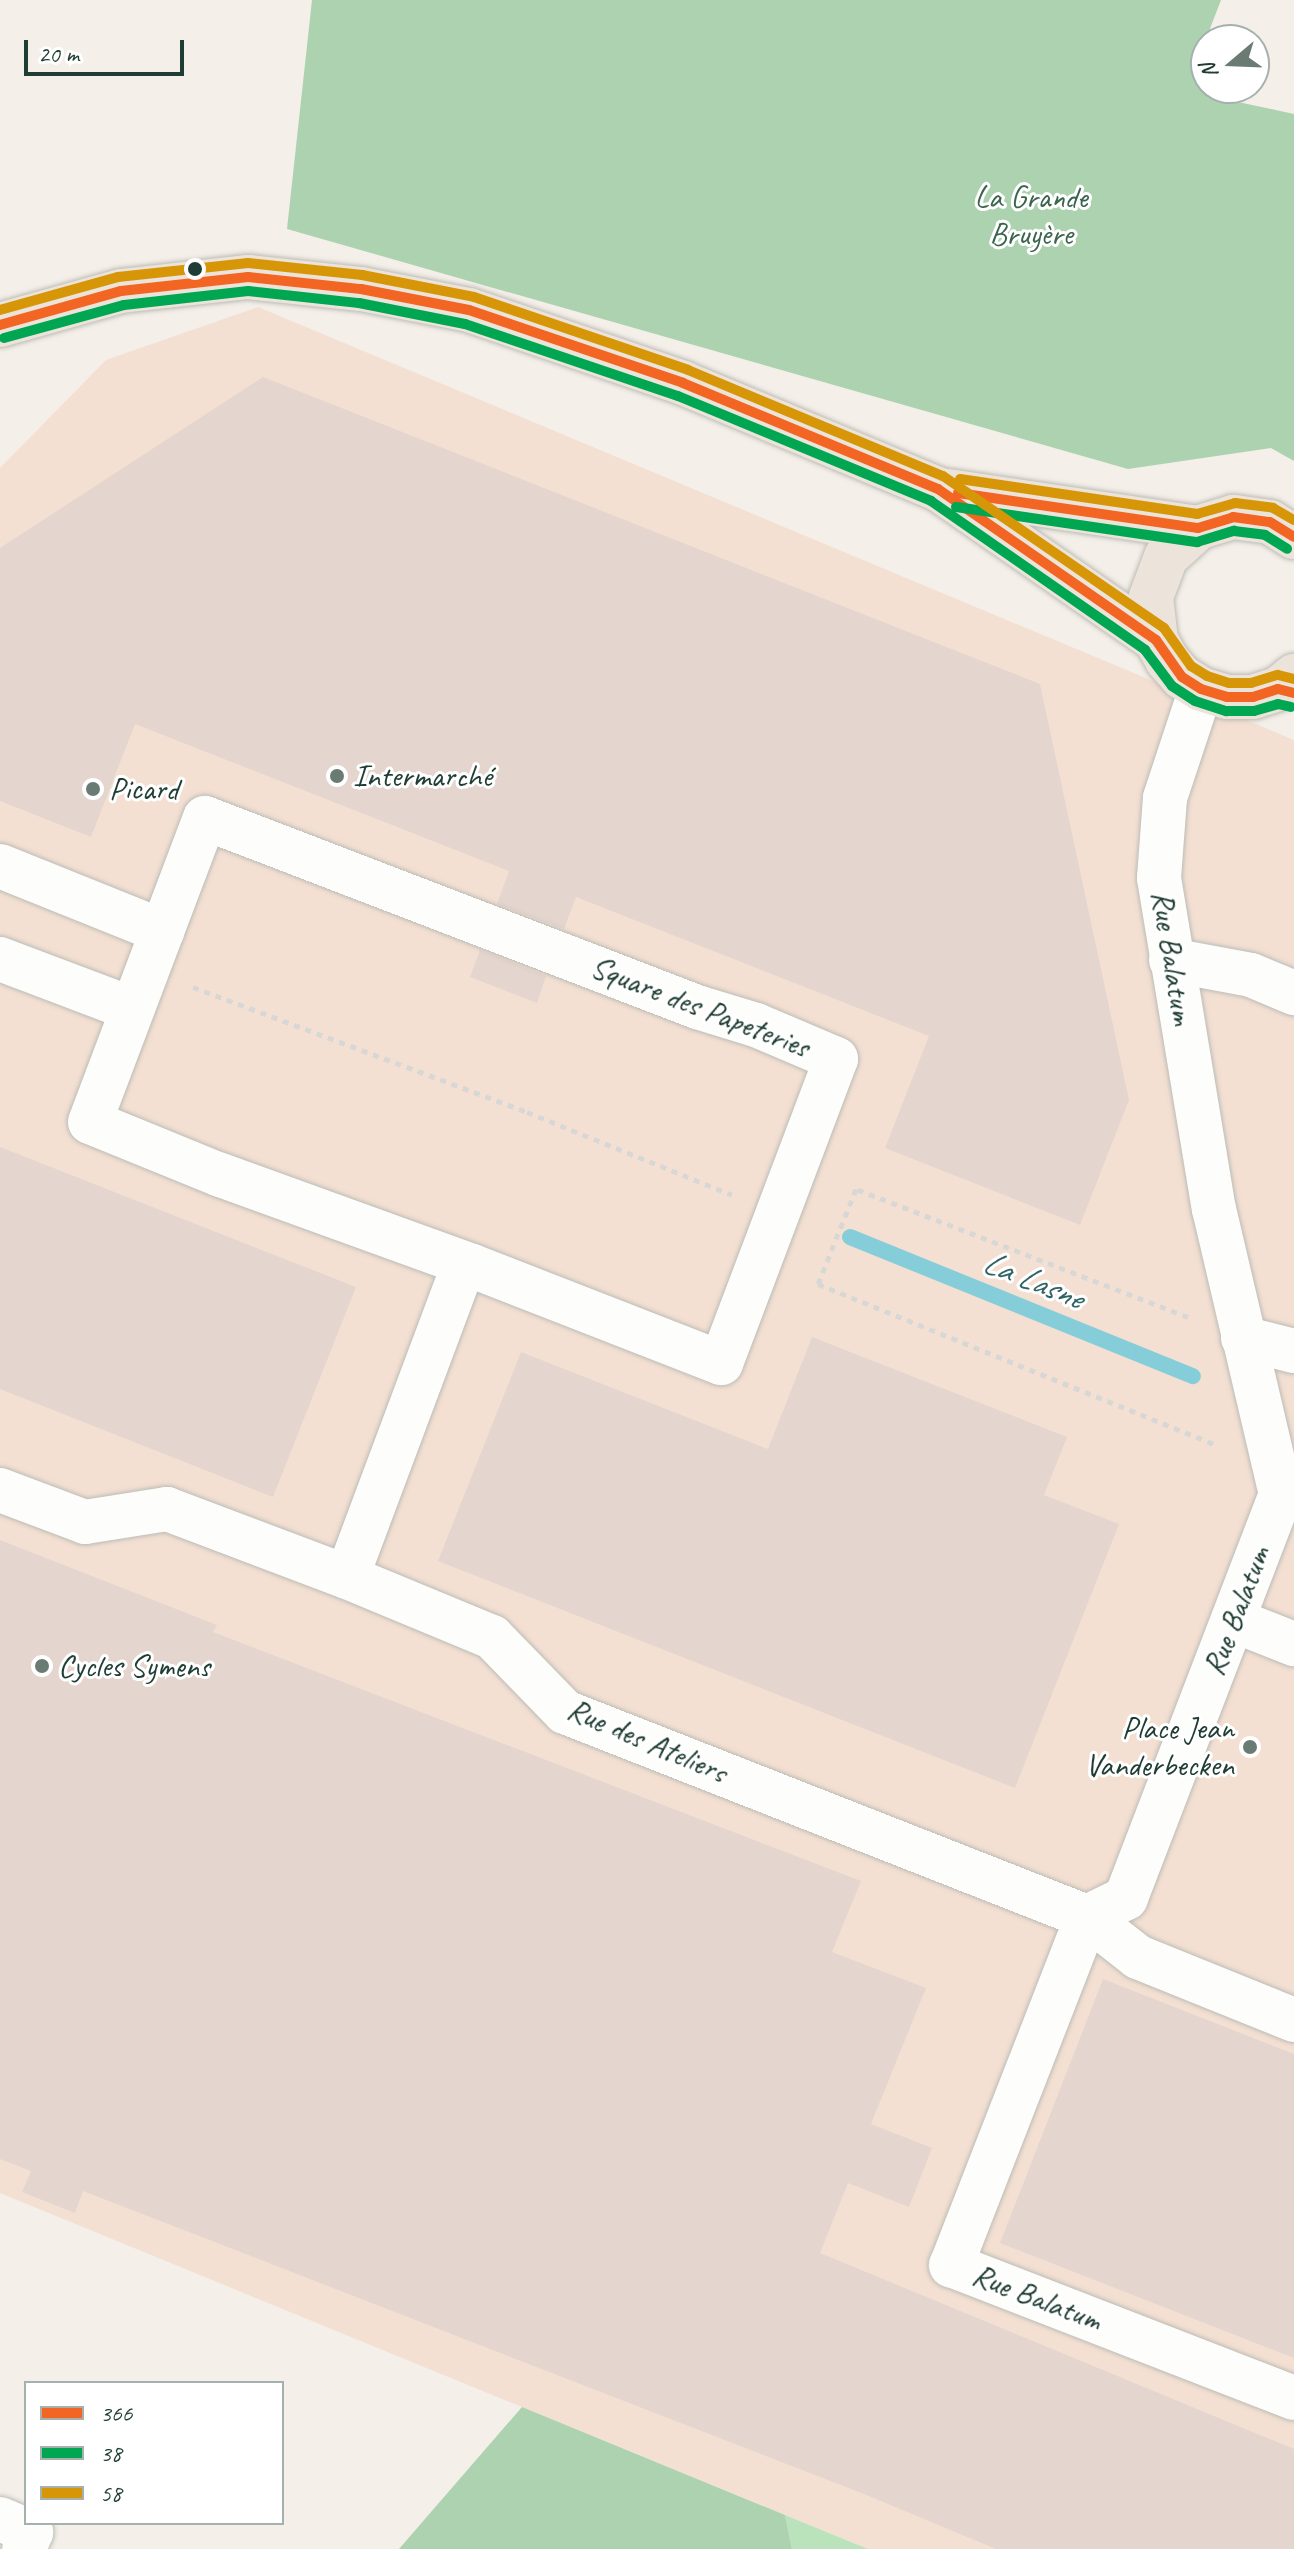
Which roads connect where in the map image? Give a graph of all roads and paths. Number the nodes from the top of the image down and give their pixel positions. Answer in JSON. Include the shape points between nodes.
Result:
{"nodes":[{"id":1,"x":0,"y":325,"type":"edge"},
{"id":2,"x":938,"y":489,"type":"junction"},
{"id":3,"x":1198,"y":528,"type":"junction"},
{"id":4,"x":1294,"y":537,"type":"edge"},
{"id":5,"x":1156,"y":640,"type":"junction"},
{"id":6,"x":1289,"y":686,"type":"edge"},
{"id":7,"x":1201,"y":689,"type":"junction"},
{"id":8,"x":0,"y":866,"type":"edge"},
{"id":9,"x":154,"y":950,"type":"junction"},
{"id":10,"x":0,"y":959,"type":"edge"},
{"id":11,"x":1171,"y":960,"type":"junction"},
{"id":12,"x":1294,"y":993,"type":"edge"},
{"id":13,"x":132,"y":1009,"type":"junction"},
{"id":14,"x":778,"y":1213,"type":"junction"},
{"id":15,"x":836,"y":1237,"type":"junction"},
{"id":16,"x":464,"y":1264,"type":"junction"},
{"id":17,"x":1243,"y":1338,"type":"junction"},
{"id":18,"x":1294,"y":1351,"type":"edge"},
{"id":19,"x":1275,"y":1468,"type":"junction"},
{"id":20,"x":0,"y":1490,"type":"edge"},
{"id":21,"x":347,"y":1577,"type":"junction"},
{"id":22,"x":1233,"y":1620,"type":"junction"},
{"id":23,"x":1294,"y":1644,"type":"edge"},
{"id":24,"x":1087,"y":1917,"type":"junction"},
{"id":25,"x":1294,"y":2020,"type":"edge"},
{"id":26,"x":1294,"y":2398,"type":"edge"},
{"id":27,"x":0,"y":2519,"type":"edge"},
{"id":28,"x":24,"y":2549,"type":"edge"}],
"edges":[{"from":1,"to":2,"type":"main road","via":[[121,291],[248,277],[361,289],[469,310],[683,383]]},
{"from":2,"to":3,"type":"main road"},
{"from":2,"to":5,"type":"main road"},
{"from":3,"to":4,"type":"main road","via":[[1233,517],[1270,522]]},
{"from":3,"to":5,"type":"main road","via":[[1166,557],[1151,597]]},
{"from":5,"to":7,"type":"main road","via":[[1182,677]]},
{"from":6,"to":7,"type":"main road","via":[[1253,697]]},
{"from":7,"to":11,"type":"street","name":"Rue Balatum","via":[[1165,798],[1159,878]]},
{"from":8,"to":9,"type":"street"},
{"from":9,"to":13,"type":"street","name":"Square des Papeteries"},
{"from":9,"to":14,"type":"path","via":[[527,1112]]},
{"from":9,"to":14,"type":"street","name":"Square des Papeteries","via":[[205,818],[756,1025],[836,1059]]},
{"from":10,"to":13,"type":"street"},
{"from":11,"to":12,"type":"street","via":[[1251,975]]},
{"from":11,"to":17,"type":"street","name":"Rue Balatum","via":[[1214,1209]]},
{"from":13,"to":16,"type":"street","name":"Square des Papeteries","via":[[90,1122]]},
{"from":14,"to":15,"type":"path"},
{"from":14,"to":16,"type":"street","name":"Square des Papeteries","via":[[721,1363]]},
{"from":15,"to":17,"type":"path","via":[[856,1189]]},
{"from":15,"to":19,"type":"path","via":[[818,1284]]},
{"from":16,"to":21,"type":"street"},
{"from":17,"to":18,"type":"street"},
{"from":17,"to":19,"type":"street","name":"Rue Balatum"},
{"from":19,"to":22,"type":"street","name":"Rue Balatum","via":[[1281,1494]]},
{"from":20,"to":21,"type":"street","name":"Rue des Ateliers","via":[[85,1522],[167,1509]]},
{"from":21,"to":24,"type":"street","name":"Rue des Ateliers","via":[[492,1637],[565,1712]]},
{"from":22,"to":23,"type":"street"},
{"from":22,"to":24,"type":"street","name":"Rue Balatum","via":[[1126,1898]]},
{"from":24,"to":25,"type":"street","via":[[1138,1957]]},
{"from":24,"to":26,"type":"street","name":"Rue Balatum","via":[[951,2265]]},
{"from":27,"to":28,"type":"street","via":[[31,2532]]}]}
